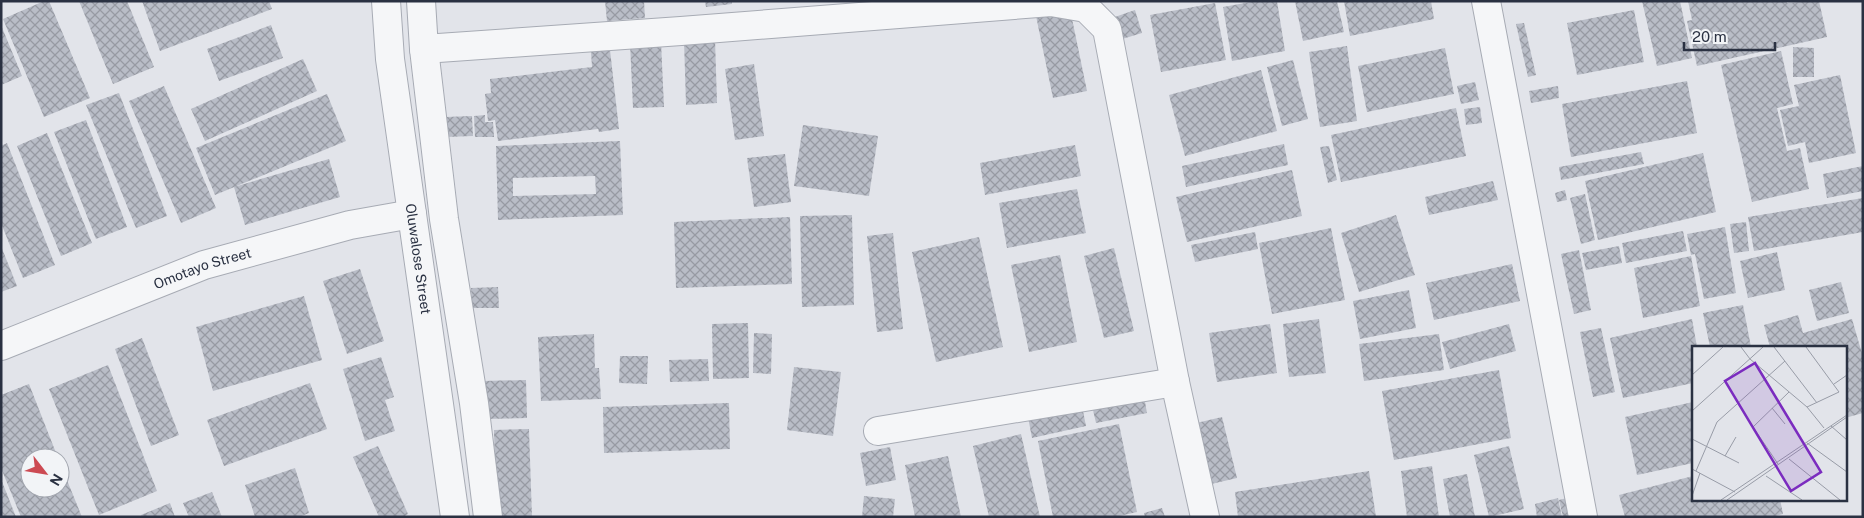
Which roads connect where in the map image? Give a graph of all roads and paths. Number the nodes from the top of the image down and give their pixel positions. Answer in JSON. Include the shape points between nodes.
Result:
{"nodes":[{"id":1,"x":386,"y":1,"type":"edge"},
{"id":2,"x":420,"y":1,"type":"edge"},
{"id":3,"x":1486,"y":1,"type":"edge"},
{"id":4,"x":424,"y":49,"type":"junction"},
{"id":5,"x":412,"y":214,"type":"junction"},
{"id":6,"x":1,"y":346,"type":"edge"},
{"id":7,"x":1175,"y":382,"type":"junction"},
{"id":8,"x":878,"y":431,"type":"dead end"},
{"id":9,"x":456,"y":517,"type":"edge"},
{"id":10,"x":488,"y":517,"type":"edge"},
{"id":11,"x":1205,"y":517,"type":"edge"},
{"id":12,"x":1584,"y":517,"type":"edge"}],
"edges":[{"from":1,"to":5,"type":"street","name":"Oluwalose Street","via":[[390,60]]},
{"from":2,"to":4,"type":"street"},
{"from":3,"to":12,"type":"street"},
{"from":4,"to":7,"type":"street","via":[[1051,2],[1086,8],[1107,30]]},
{"from":4,"to":10,"type":"street","via":[[444,218],[474,403]]},
{"from":5,"to":6,"type":"street","name":"Omotayo Street","via":[[350,225],[204,264]]},
{"from":5,"to":9,"type":"street","name":"Oluwalose Street"},
{"from":7,"to":8,"type":"street"},
{"from":7,"to":11,"type":"street"}]}
